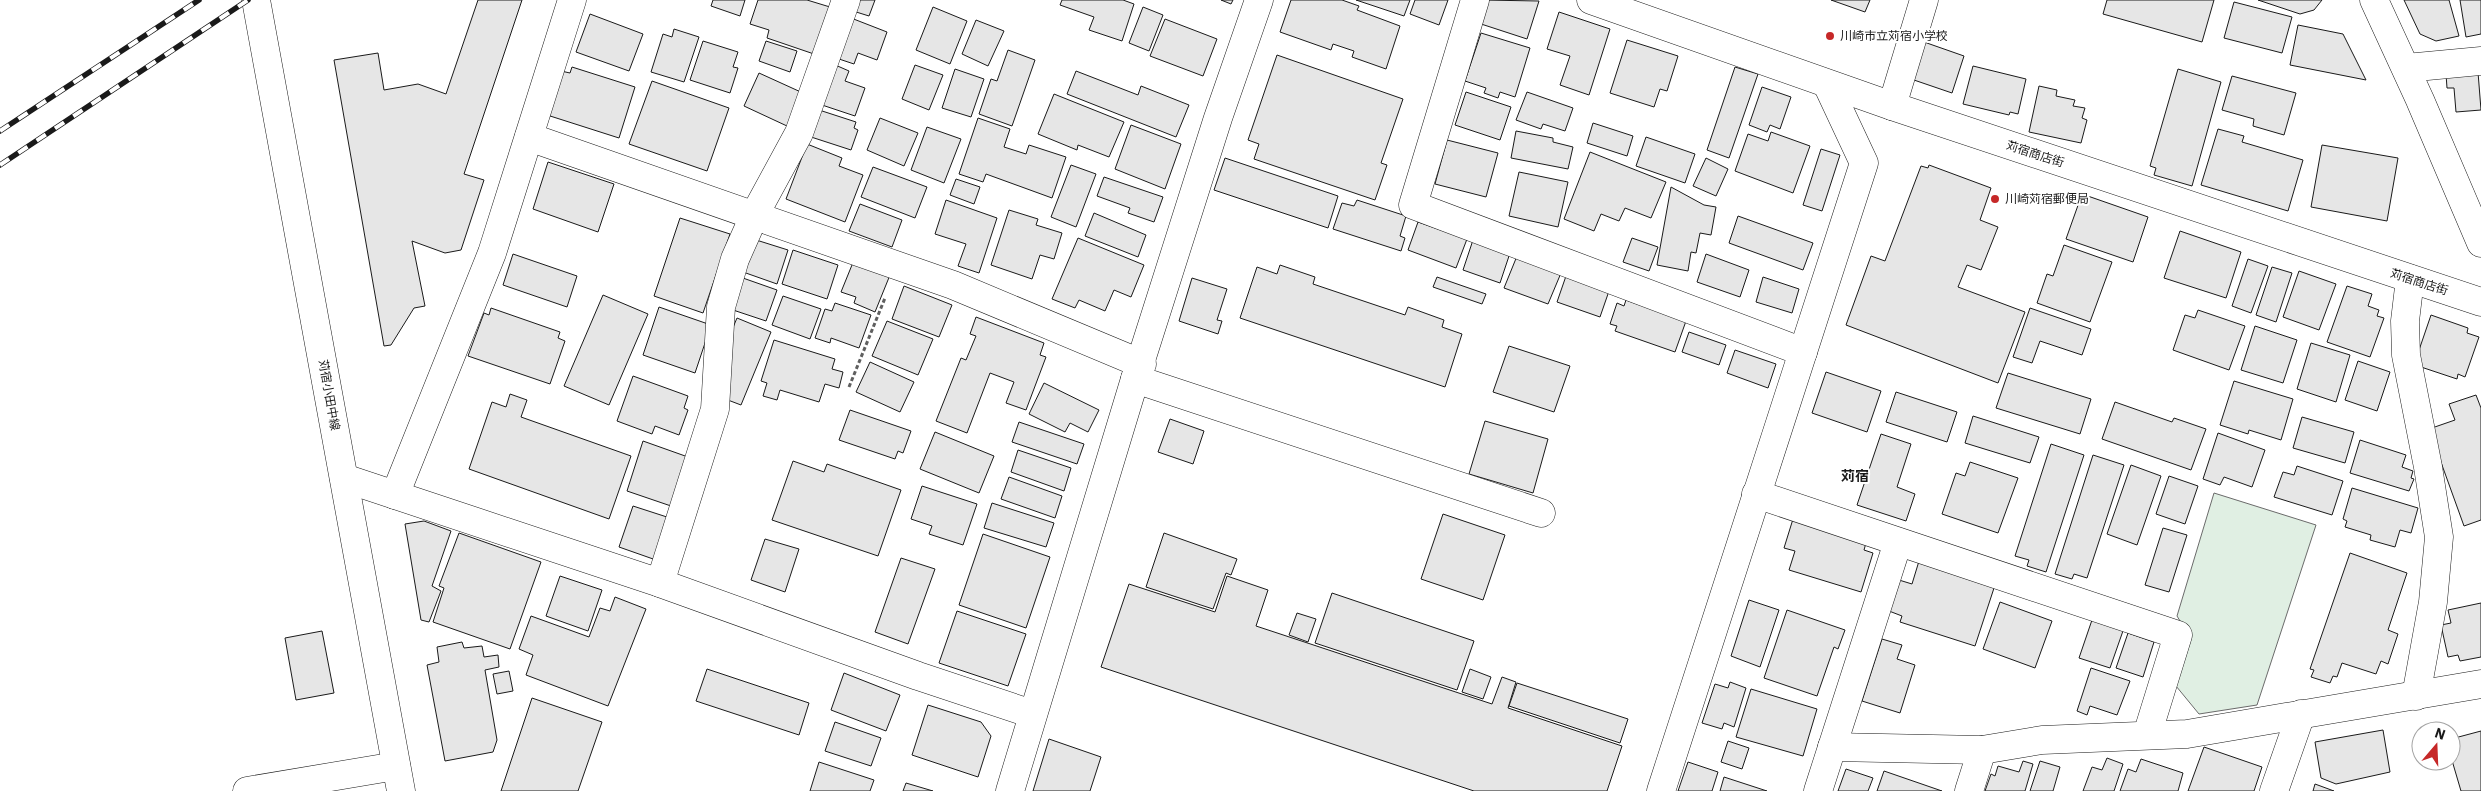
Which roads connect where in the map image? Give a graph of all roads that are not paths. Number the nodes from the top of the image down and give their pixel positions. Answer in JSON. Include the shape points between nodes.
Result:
{"nodes":[{"id":1,"x":256,"y":0,"type":"edge"},
{"id":2,"x":572,"y":0,"type":"edge"},
{"id":3,"x":846,"y":0,"type":"edge"},
{"id":4,"x":1259,"y":0,"type":"edge"},
{"id":5,"x":1474,"y":0,"type":"edge"},
{"id":6,"x":1591,"y":0,"type":"edge"},
{"id":7,"x":1924,"y":0,"type":"edge"},
{"id":8,"x":2374,"y":0,"type":"edge"},
{"id":9,"x":2481,"y":61,"type":"edge"},
{"id":10,"x":2406,"y":68,"type":"junction"},
{"id":11,"x":1827,"y":84,"type":"junction"},
{"id":12,"x":1892,"y":106,"type":"junction"},
{"id":13,"x":529,"y":137,"type":"junction"},
{"id":14,"x":755,"y":214,"type":"junction"},
{"id":15,"x":2481,"y":244,"type":"edge"},
{"id":16,"x":2410,"y":279,"type":"junction"},
{"id":17,"x":2481,"y":302,"type":"edge"},
{"id":18,"x":1803,"y":352,"type":"junction"},
{"id":19,"x":1138,"y":372,"type":"junction"},
{"id":20,"x":344,"y":478,"type":"junction"},
{"id":21,"x":1756,"y":494,"type":"junction"},
{"id":22,"x":395,"y":495,"type":"junction"},
{"id":23,"x":1541,"y":513,"type":"dead end"},
{"id":24,"x":1898,"y":542,"type":"junction"},
{"id":25,"x":660,"y":583,"type":"junction"},
{"id":26,"x":2481,"y":684,"type":"edge"},
{"id":27,"x":2416,"y":696,"type":"junction"},
{"id":28,"x":1032,"y":714,"type":"junction"},
{"id":29,"x":2301,"y":714,"type":"junction"},
{"id":30,"x":2147,"y":735,"type":"junction"},
{"id":31,"x":1832,"y":747,"type":"junction"},
{"id":32,"x":1982,"y":750,"type":"junction"},
{"id":33,"x":399,"y":778,"type":"edge"},
{"id":34,"x":321,"y":785,"type":"edge"},
{"id":35,"x":247,"y":791,"type":"edge"},
{"id":36,"x":1010,"y":791,"type":"edge"},
{"id":37,"x":1661,"y":791,"type":"edge"},
{"id":38,"x":1818,"y":791,"type":"edge"},
{"id":39,"x":1969,"y":791,"type":"edge"},
{"id":40,"x":2274,"y":791,"type":"edge"}],
"edges":[{"from":1,"to":20,"type":"street","name":"苅宿小田中線"},
{"from":2,"to":13,"type":"street"},
{"from":3,"to":14,"type":"street","via":[[799,133]]},
{"from":4,"to":19,"type":"street"},
{"from":5,"to":18,"type":"street","via":[[1413,206]]},
{"from":6,"to":11,"type":"street","name":"苅宿商店街"},
{"from":7,"to":12,"type":"street"},
{"from":8,"to":10,"type":"street"},
{"from":9,"to":10,"type":"street"},
{"from":10,"to":15,"type":"street"},
{"from":11,"to":12,"type":"street","name":"苅宿商店街"},
{"from":11,"to":18,"type":"street","via":[[1864,162]]},
{"from":12,"to":16,"type":"street","name":"苅宿商店街"},
{"from":13,"to":14,"type":"street"},
{"from":13,"to":22,"type":"street","via":[[492,253]]},
{"from":14,"to":19,"type":"street","via":[[953,285]]},
{"from":14,"to":25,"type":"street","via":[[735,259],[721,307],[715,409]]},
{"from":16,"to":17,"type":"street","name":"苅宿商店街"},
{"from":16,"to":27,"type":"street","via":[[2405,321],[2406,355],[2439,537],[2433,602]]},
{"from":18,"to":21,"type":"street"},
{"from":19,"to":23,"type":"street"},
{"from":19,"to":28,"type":"street"},
{"from":20,"to":22,"type":"street"},
{"from":20,"to":33,"type":"street","name":"苅宿小田中線"},
{"from":21,"to":24,"type":"street"},
{"from":21,"to":37,"type":"street"},
{"from":22,"to":25,"type":"street"},
{"from":24,"to":30,"type":"street","via":[[2178,635]]},
{"from":24,"to":31,"type":"street"},
{"from":25,"to":28,"type":"street"},
{"from":26,"to":27,"type":"street"},
{"from":27,"to":29,"type":"street"},
{"from":28,"to":36,"type":"street"},
{"from":29,"to":30,"type":"street","via":[[2187,734]]},
{"from":29,"to":40,"type":"street"},
{"from":30,"to":32,"type":"street","via":[[2042,740]]},
{"from":31,"to":32,"type":"street"},
{"from":31,"to":38,"type":"street"},
{"from":32,"to":39,"type":"street"},
{"from":33,"to":34,"type":"street"},
{"from":34,"to":35,"type":"street"}]}
